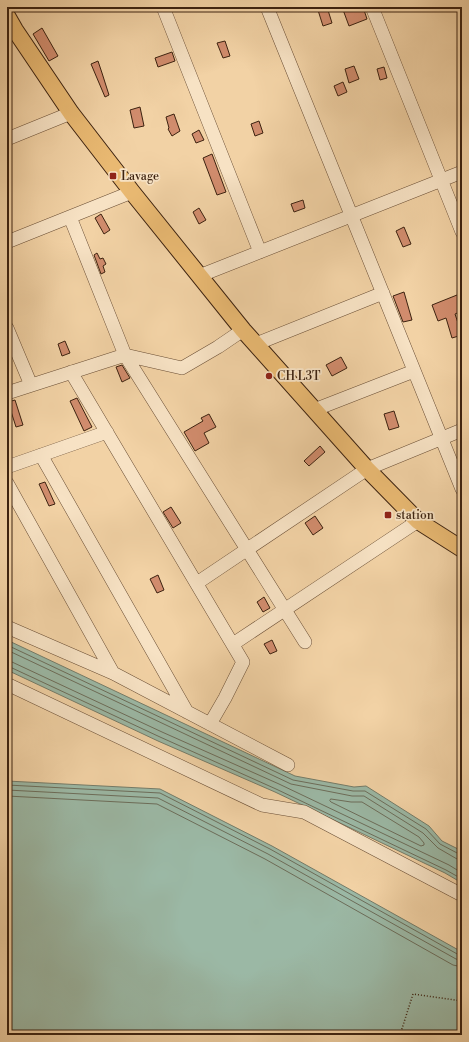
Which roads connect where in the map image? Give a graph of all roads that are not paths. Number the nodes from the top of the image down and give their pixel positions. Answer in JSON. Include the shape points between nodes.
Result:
{"nodes":[{"id":1,"x":163,"y":7,"type":"edge"},
{"id":2,"x":267,"y":7,"type":"edge"},
{"id":3,"x":372,"y":7,"type":"edge"},
{"id":4,"x":7,"y":16,"type":"edge"},
{"id":5,"x":71,"y":113,"type":"junction"},
{"id":6,"x":7,"y":139,"type":"edge"},
{"id":7,"x":462,"y":172,"type":"edge"},
{"id":8,"x":441,"y":180,"type":"junction"},
{"id":9,"x":132,"y":192,"type":"junction"},
{"id":10,"x":352,"y":215,"type":"junction"},
{"id":11,"x":70,"y":218,"type":"junction"},
{"id":12,"x":462,"y":232,"type":"edge"},
{"id":13,"x":7,"y":242,"type":"edge"},
{"id":14,"x":260,"y":252,"type":"junction"},
{"id":15,"x":199,"y":276,"type":"junction"},
{"id":16,"x":383,"y":293,"type":"junction"},
{"id":17,"x":7,"y":328,"type":"edge"},
{"id":18,"x":243,"y":330,"type":"junction"},
{"id":19,"x":256,"y":344,"type":"junction"},
{"id":20,"x":126,"y":355,"type":"junction"},
{"id":21,"x":414,"y":371,"type":"junction"},
{"id":22,"x":71,"y":372,"type":"junction"},
{"id":23,"x":31,"y":385,"type":"junction"},
{"id":24,"x":7,"y":393,"type":"edge"},
{"id":25,"x":314,"y":410,"type":"junction"},
{"id":26,"x":462,"y":430,"type":"edge"},
{"id":27,"x":107,"y":432,"type":"junction"},
{"id":28,"x":442,"y":438,"type":"junction"},
{"id":29,"x":41,"y":455,"type":"junction"},
{"id":30,"x":7,"y":467,"type":"edge"},
{"id":31,"x":368,"y":469,"type":"junction"},
{"id":32,"x":7,"y":483,"type":"edge"},
{"id":33,"x":462,"y":489,"type":"edge"},
{"id":34,"x":418,"y":521,"type":"junction"},
{"id":35,"x":247,"y":549,"type":"junction"},
{"id":36,"x":462,"y":549,"type":"edge"},
{"id":37,"x":196,"y":583,"type":"junction"},
{"id":38,"x":285,"y":610,"type":"junction"},
{"id":39,"x":7,"y":627,"type":"edge"},
{"id":40,"x":305,"y":642,"type":"dead end"},
{"id":41,"x":233,"y":644,"type":"junction"},
{"id":42,"x":113,"y":673,"type":"junction"},
{"id":43,"x":7,"y":684,"type":"edge"},
{"id":44,"x":187,"y":712,"type":"junction"},
{"id":45,"x":210,"y":724,"type":"junction"},
{"id":46,"x":288,"y":765,"type":"dead end"},
{"id":47,"x":462,"y":895,"type":"edge"}],
"edges":[{"from":1,"to":14,"type":"street"},
{"from":2,"to":10,"type":"street"},
{"from":3,"to":8,"type":"street"},
{"from":4,"to":5,"type":"main road"},
{"from":5,"to":6,"type":"street"},
{"from":5,"to":9,"type":"main road"},
{"from":7,"to":8,"type":"street"},
{"from":8,"to":10,"type":"street"},
{"from":8,"to":12,"type":"street"},
{"from":9,"to":11,"type":"street"},
{"from":9,"to":15,"type":"main road"},
{"from":10,"to":14,"type":"street"},
{"from":10,"to":16,"type":"street"},
{"from":11,"to":13,"type":"street"},
{"from":11,"to":20,"type":"street"},
{"from":14,"to":15,"type":"street"},
{"from":15,"to":18,"type":"main road"},
{"from":16,"to":19,"type":"street"},
{"from":16,"to":21,"type":"street"},
{"from":17,"to":23,"type":"street"},
{"from":18,"to":19,"type":"main road"},
{"from":18,"to":20,"type":"street","via":[[182,368]]},
{"from":19,"to":25,"type":"main road"},
{"from":20,"to":22,"type":"street"},
{"from":20,"to":35,"type":"street"},
{"from":21,"to":25,"type":"street"},
{"from":21,"to":28,"type":"street"},
{"from":22,"to":23,"type":"street"},
{"from":22,"to":27,"type":"street"},
{"from":23,"to":24,"type":"street"},
{"from":25,"to":31,"type":"main road"},
{"from":26,"to":28,"type":"street"},
{"from":27,"to":29,"type":"street"},
{"from":27,"to":37,"type":"street"},
{"from":28,"to":31,"type":"street"},
{"from":28,"to":33,"type":"street"},
{"from":29,"to":30,"type":"street"},
{"from":29,"to":44,"type":"street"},
{"from":31,"to":34,"type":"main road"},
{"from":31,"to":35,"type":"street"},
{"from":32,"to":42,"type":"street"},
{"from":34,"to":36,"type":"main road"},
{"from":34,"to":38,"type":"street"},
{"from":35,"to":37,"type":"street"},
{"from":35,"to":38,"type":"street"},
{"from":37,"to":41,"type":"street"},
{"from":38,"to":40,"type":"street"},
{"from":38,"to":41,"type":"street"},
{"from":39,"to":42,"type":"street"},
{"from":41,"to":45,"type":"street","via":[[243,662]]},
{"from":42,"to":44,"type":"street"},
{"from":43,"to":47,"type":"street","via":[[262,805],[304,812]]},
{"from":44,"to":45,"type":"street"},
{"from":45,"to":46,"type":"street"}]}
